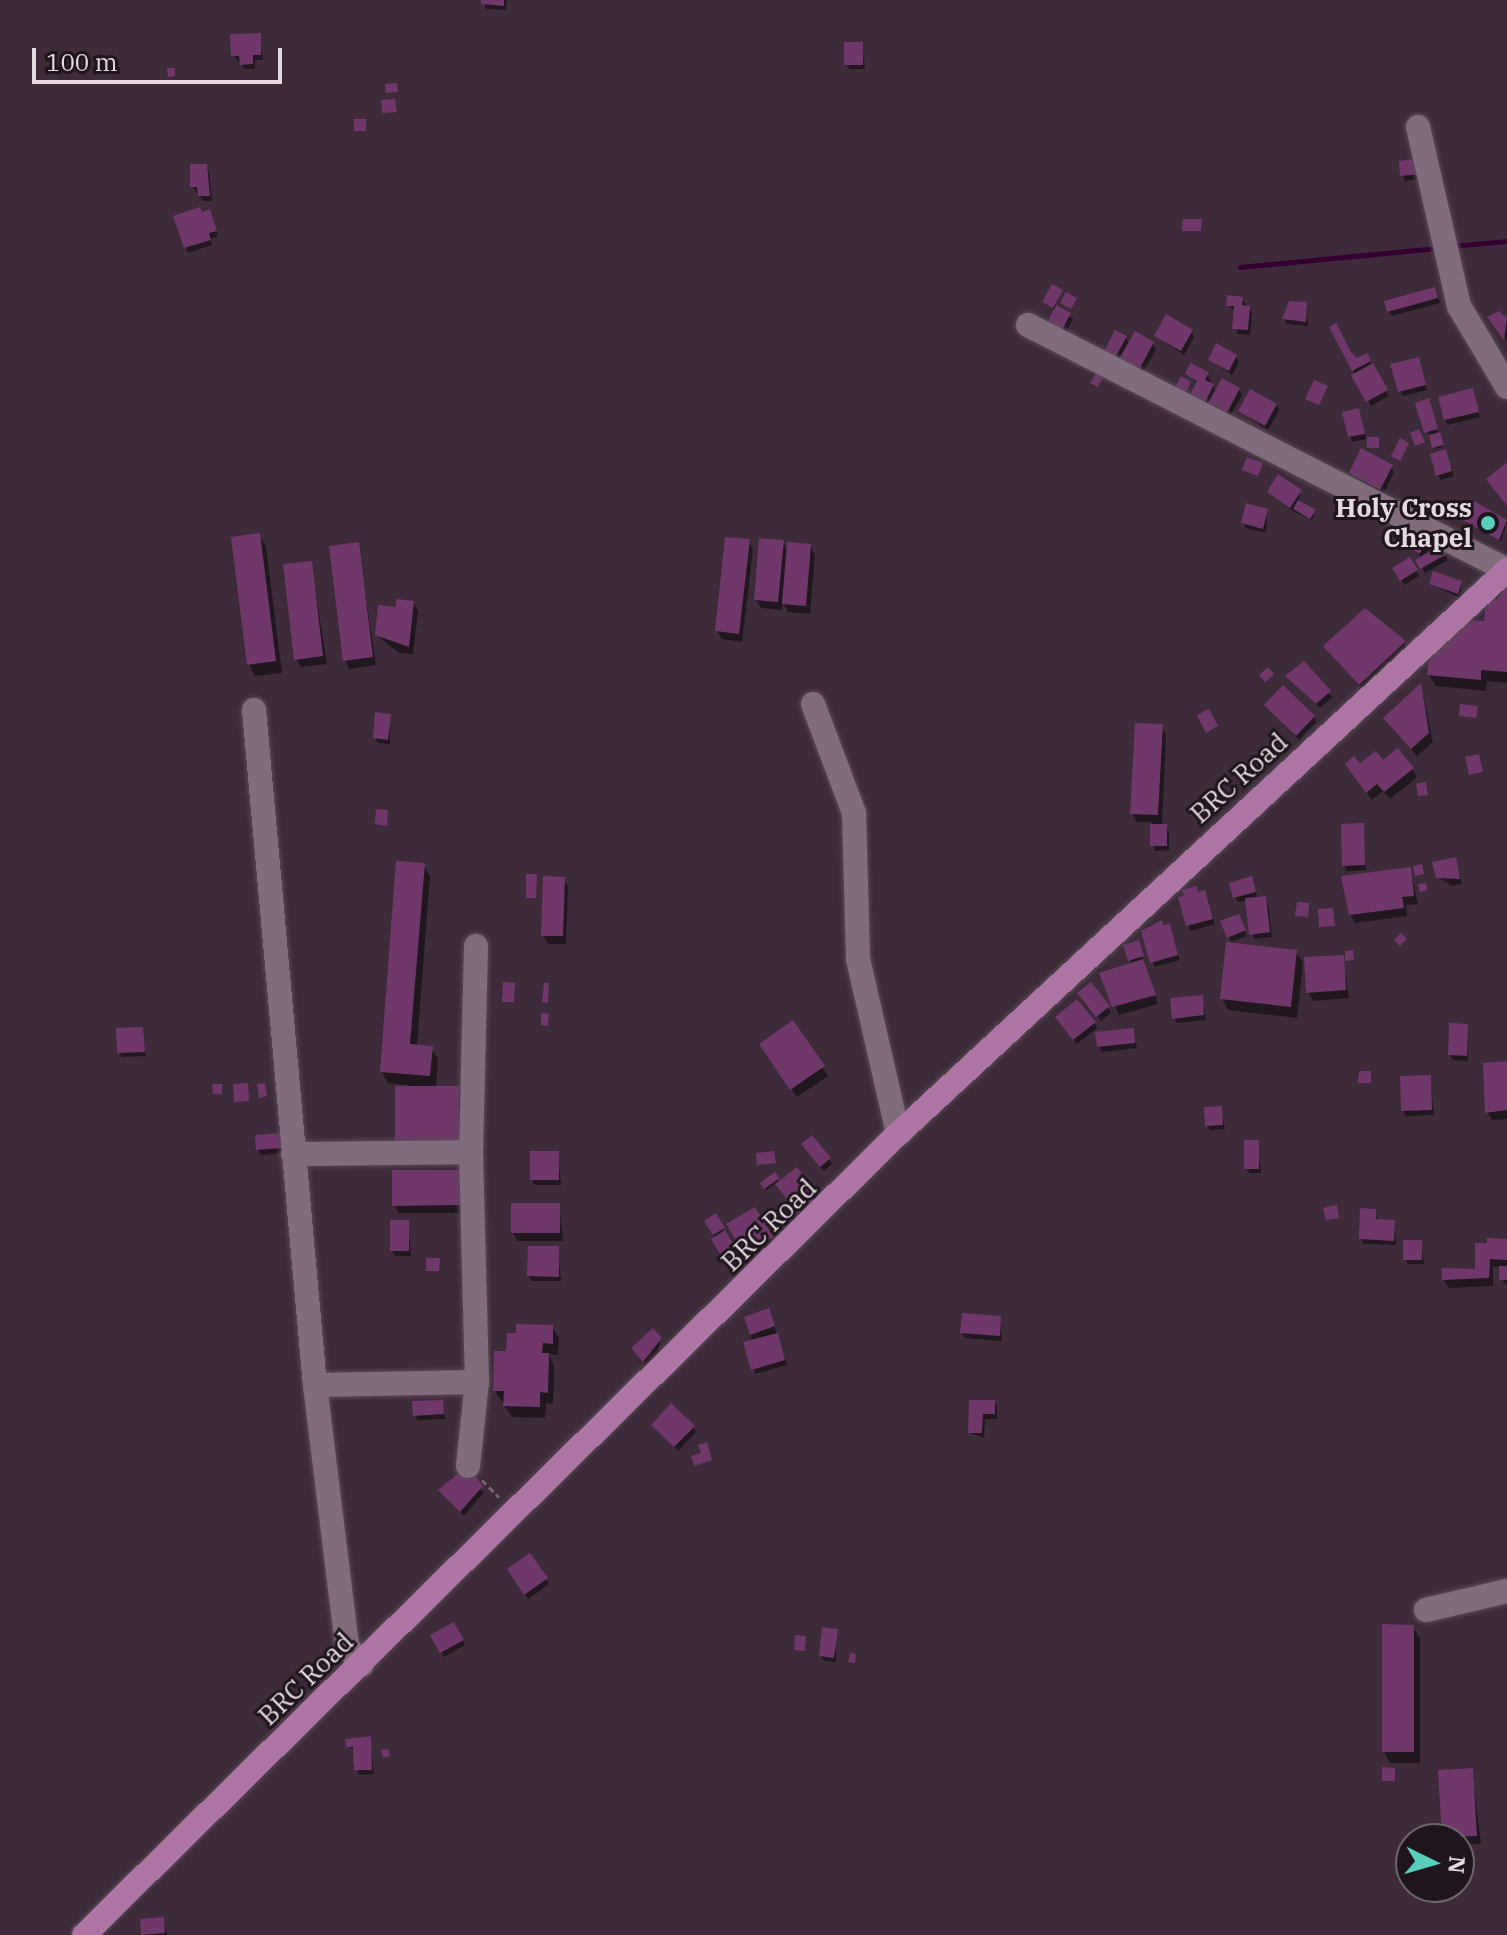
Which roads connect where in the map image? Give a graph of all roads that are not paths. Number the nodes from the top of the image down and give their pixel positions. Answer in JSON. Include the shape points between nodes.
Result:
{"nodes":[{"id":1,"x":1418,"y":127,"type":"dead end"},
{"id":2,"x":1028,"y":325,"type":"dead end"},
{"id":3,"x":1507,"y":387,"type":"edge"},
{"id":4,"x":1507,"y":570,"type":"edge"},
{"id":5,"x":813,"y":704,"type":"dead end"},
{"id":6,"x":254,"y":710,"type":"dead end"},
{"id":7,"x":476,"y":946,"type":"dead end"},
{"id":8,"x":898,"y":1134,"type":"junction"},
{"id":9,"x":471,"y":1152,"type":"junction"},
{"id":10,"x":293,"y":1154,"type":"junction"},
{"id":11,"x":477,"y":1382,"type":"junction"},
{"id":12,"x":315,"y":1385,"type":"junction"},
{"id":13,"x":468,"y":1466,"type":"road end"},
{"id":14,"x":1507,"y":1591,"type":"edge"},
{"id":15,"x":1426,"y":1610,"type":"dead end"},
{"id":16,"x":362,"y":1665,"type":"junction"},
{"id":17,"x":84,"y":1935,"type":"edge"}],
"edges":[{"from":1,"to":3,"type":"street","via":[[1459,306]]},
{"from":2,"to":4,"type":"street"},
{"from":4,"to":8,"type":"main road","name":"BRC Road"},
{"from":5,"to":8,"type":"street","via":[[854,813],[858,959]]},
{"from":6,"to":10,"type":"street"},
{"from":7,"to":9,"type":"street"},
{"from":8,"to":16,"type":"main road","name":"BRC Road"},
{"from":9,"to":10,"type":"street"},
{"from":9,"to":11,"type":"street"},
{"from":10,"to":12,"type":"street"},
{"from":11,"to":12,"type":"street"},
{"from":11,"to":13,"type":"street"},
{"from":12,"to":16,"type":"street","via":[[347,1646]]},
{"from":14,"to":15,"type":"street"},
{"from":16,"to":17,"type":"main road","name":"BRC Road"}]}
